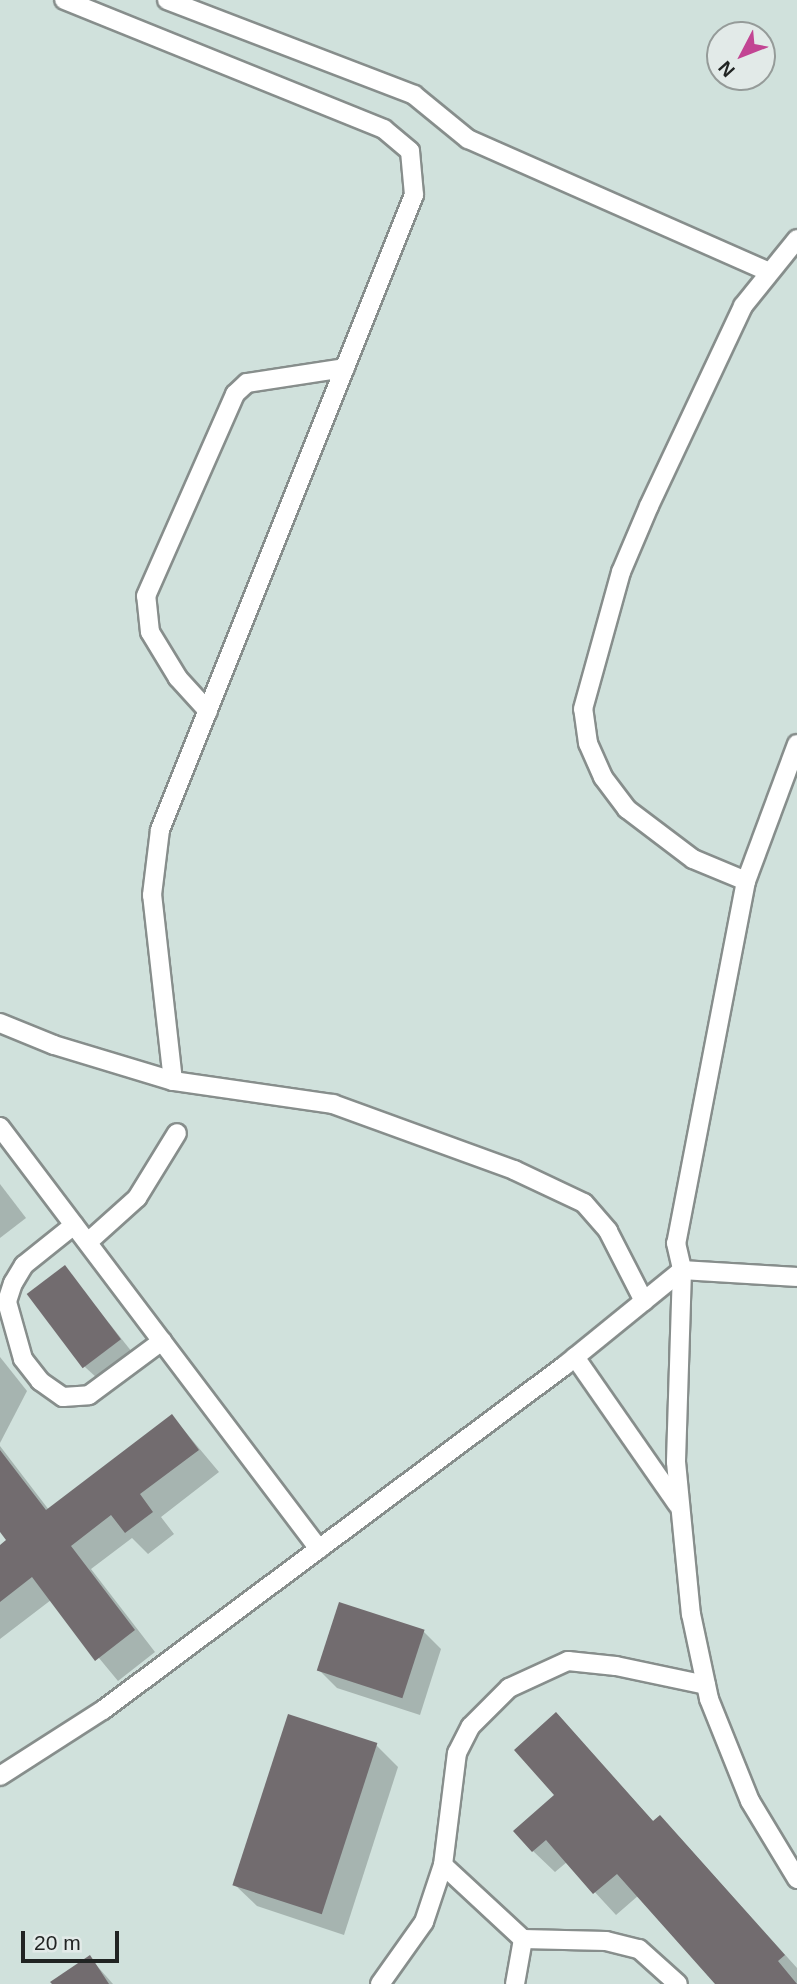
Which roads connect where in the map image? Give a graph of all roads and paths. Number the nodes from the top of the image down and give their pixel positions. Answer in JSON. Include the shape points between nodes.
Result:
{"nodes":[{"id":1,"x":64,"y":0,"type":"edge"},
{"id":2,"x":167,"y":0,"type":"edge"},
{"id":3,"x":797,"y":239,"type":"edge"},
{"id":4,"x":769,"y":272,"type":"junction"},
{"id":5,"x":345,"y":368,"type":"junction"},
{"id":6,"x":208,"y":711,"type":"junction"},
{"id":7,"x":797,"y":744,"type":"edge"},
{"id":8,"x":746,"y":881,"type":"junction"},
{"id":9,"x":0,"y":1023,"type":"edge"},
{"id":10,"x":173,"y":1081,"type":"junction"},
{"id":11,"x":0,"y":1127,"type":"edge"},
{"id":12,"x":177,"y":1133,"type":"dead end"},
{"id":13,"x":74,"y":1225,"type":"junction"},
{"id":14,"x":88,"y":1242,"type":"junction"},
{"id":15,"x":682,"y":1270,"type":"junction"},
{"id":16,"x":797,"y":1277,"type":"edge"},
{"id":17,"x":644,"y":1301,"type":"junction"},
{"id":18,"x":162,"y":1341,"type":"junction"},
{"id":19,"x":575,"y":1357,"type":"junction"},
{"id":20,"x":678,"y":1505,"type":"junction"},
{"id":21,"x":319,"y":1549,"type":"junction"},
{"id":22,"x":706,"y":1685,"type":"junction"},
{"id":23,"x":0,"y":1760,"type":"edge"},
{"id":24,"x":18,"y":1764,"type":"junction"},
{"id":25,"x":0,"y":1776,"type":"edge"},
{"id":26,"x":443,"y":1864,"type":"junction"},
{"id":27,"x":797,"y":1879,"type":"edge"},
{"id":28,"x":523,"y":1939,"type":"junction"},
{"id":29,"x":380,"y":1984,"type":"edge"},
{"id":30,"x":515,"y":1984,"type":"edge"},
{"id":31,"x":678,"y":1984,"type":"edge"}],
"edges":[{"from":1,"to":5,"type":"lane","via":[[384,129],[410,151],[414,195]]},
{"from":2,"to":4,"type":"lane","via":[[414,94],[468,139]]},
{"from":3,"to":4,"type":"lane"},
{"from":4,"to":8,"type":"lane","via":[[743,306],[645,517],[617,585],[583,709],[588,743],[603,777],[627,809],[693,859]]},
{"from":5,"to":6,"type":"lane"},
{"from":5,"to":6,"type":"lane","via":[[247,383],[235,394],[146,596],[150,632],[177,678]]},
{"from":6,"to":10,"type":"lane","via":[[160,830],[152,895]]},
{"from":7,"to":8,"type":"lane"},
{"from":8,"to":15,"type":"lane","via":[[676,1243]]},
{"from":9,"to":10,"type":"lane","via":[[54,1045]]},
{"from":10,"to":17,"type":"lane","via":[[333,1104],[514,1170],[584,1203],[608,1231]]},
{"from":11,"to":13,"type":"lane"},
{"from":12,"to":14,"type":"lane","via":[[137,1198]]},
{"from":13,"to":14,"type":"lane"},
{"from":13,"to":18,"type":"lane","via":[[24,1265],[13,1283],[7,1302],[23,1359],[40,1381],[63,1397],[89,1395]]},
{"from":14,"to":18,"type":"lane"},
{"from":15,"to":16,"type":"lane"},
{"from":15,"to":17,"type":"lane"},
{"from":15,"to":20,"type":"lane"},
{"from":17,"to":19,"type":"lane"},
{"from":18,"to":21,"type":"lane"},
{"from":19,"to":20,"type":"lane"},
{"from":19,"to":21,"type":"lane"},
{"from":20,"to":22,"type":"lane","via":[[691,1614]]},
{"from":21,"to":24,"type":"lane","via":[[103,1710]]},
{"from":22,"to":26,"type":"lane","via":[[616,1665],[568,1661],[509,1688],[471,1726],[457,1753]]},
{"from":22,"to":27,"type":"lane","via":[[750,1801]]},
{"from":23,"to":24,"type":"lane"},
{"from":24,"to":25,"type":"lane"},
{"from":26,"to":28,"type":"lane"},
{"from":26,"to":29,"type":"lane","via":[[424,1922]]},
{"from":28,"to":30,"type":"lane"},
{"from":28,"to":31,"type":"lane","via":[[607,1941],[639,1949]]}]}
